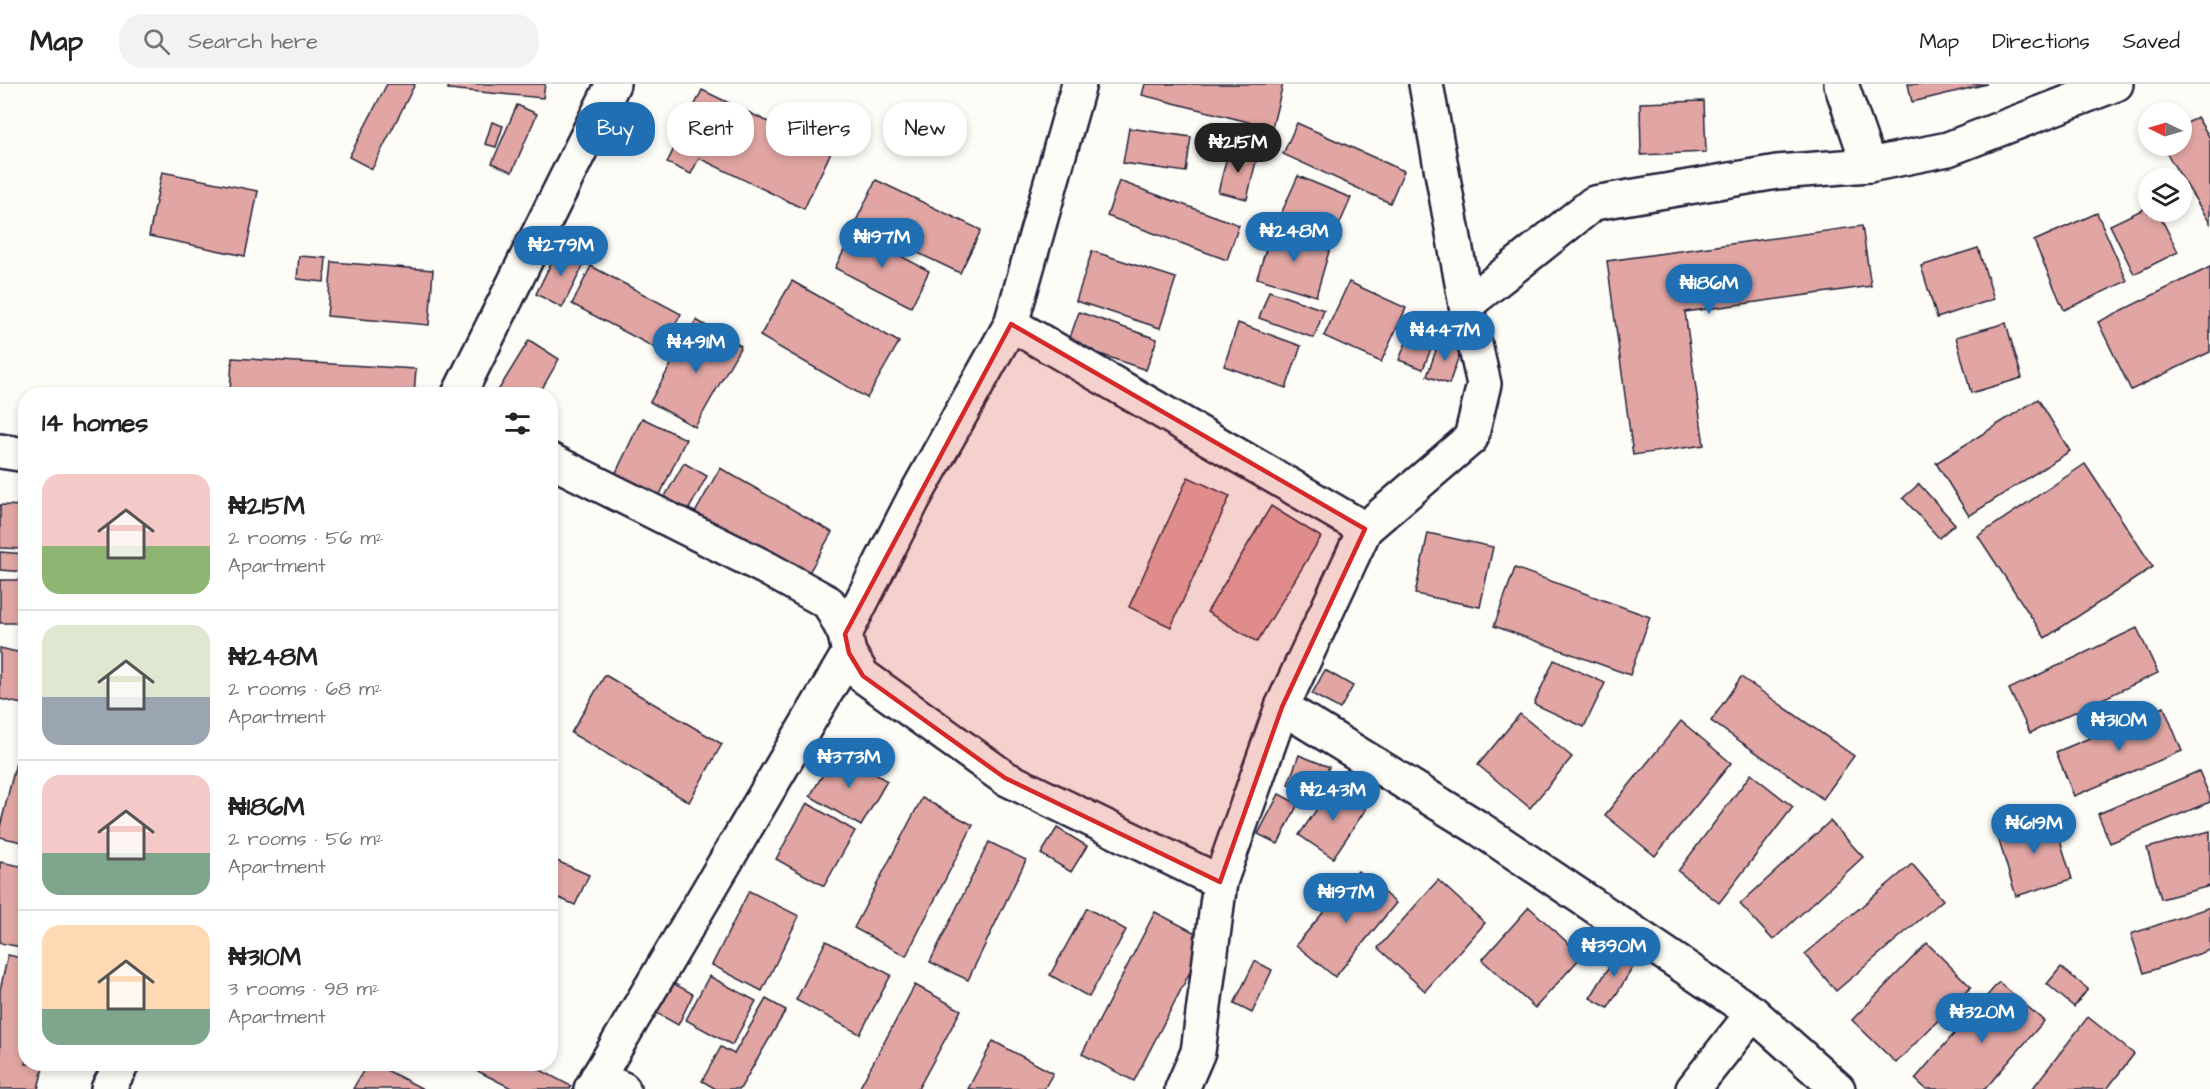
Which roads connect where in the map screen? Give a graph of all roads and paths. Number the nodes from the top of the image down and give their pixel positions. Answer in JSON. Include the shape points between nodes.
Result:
{"nodes":[{"id":1,"x":614,"y":84,"type":"edge"},
{"id":2,"x":1079,"y":84,"type":"edge"},
{"id":3,"x":1426,"y":84,"type":"edge"},
{"id":4,"x":1841,"y":84,"type":"edge"},
{"id":5,"x":2115,"y":84,"type":"edge"},
{"id":6,"x":1869,"y":165,"type":"junction"},
{"id":7,"x":1466,"y":305,"type":"junction"},
{"id":8,"x":1011,"y":324,"type":"junction"},
{"id":9,"x":462,"y":387,"type":"edge"},
{"id":10,"x":0,"y":451,"type":"edge"},
{"id":11,"x":18,"y":453,"type":"edge"},
{"id":12,"x":558,"y":464,"type":"edge"},
{"id":13,"x":1365,"y":529,"type":"junction"},
{"id":14,"x":847,"y":644,"type":"junction"},
{"id":15,"x":1281,"y":707,"type":"junction"},
{"id":16,"x":1220,"y":882,"type":"junction"},
{"id":17,"x":1753,"y":1013,"type":"junction"},
{"id":18,"x":118,"y":1071,"type":"edge"},
{"id":19,"x":604,"y":1085,"type":"edge"},
{"id":20,"x":108,"y":1089,"type":"edge"},
{"id":21,"x":1182,"y":1089,"type":"edge"},
{"id":22,"x":1693,"y":1089,"type":"edge"},
{"id":23,"x":1838,"y":1089,"type":"edge"}],
"edges":[{"from":1,"to":9,"type":"street"},
{"from":2,"to":8,"type":"street"},
{"from":3,"to":7,"type":"street"},
{"from":4,"to":6,"type":"street"},
{"from":5,"to":6,"type":"street","via":[[1948,150]]},
{"from":6,"to":7,"type":"street","via":[[1777,172],[1594,203]]},
{"from":7,"to":13,"type":"street","via":[[1484,384],[1471,438]]},
{"from":8,"to":13,"type":"street"},
{"from":8,"to":14,"type":"street","via":[[914,498]]},
{"from":10,"to":11,"type":"street"},
{"from":12,"to":14,"type":"street","via":[[829,603]]},
{"from":13,"to":15,"type":"street"},
{"from":14,"to":16,"type":"street","via":[[863,676],[1005,778]]},
{"from":14,"to":19,"type":"street"},
{"from":15,"to":16,"type":"street"},
{"from":15,"to":17,"type":"street","via":[[1477,827]]},
{"from":16,"to":21,"type":"street","via":[[1198,1052]]},
{"from":17,"to":22,"type":"street"},
{"from":17,"to":23,"type":"street"},
{"from":18,"to":20,"type":"street"}]}
